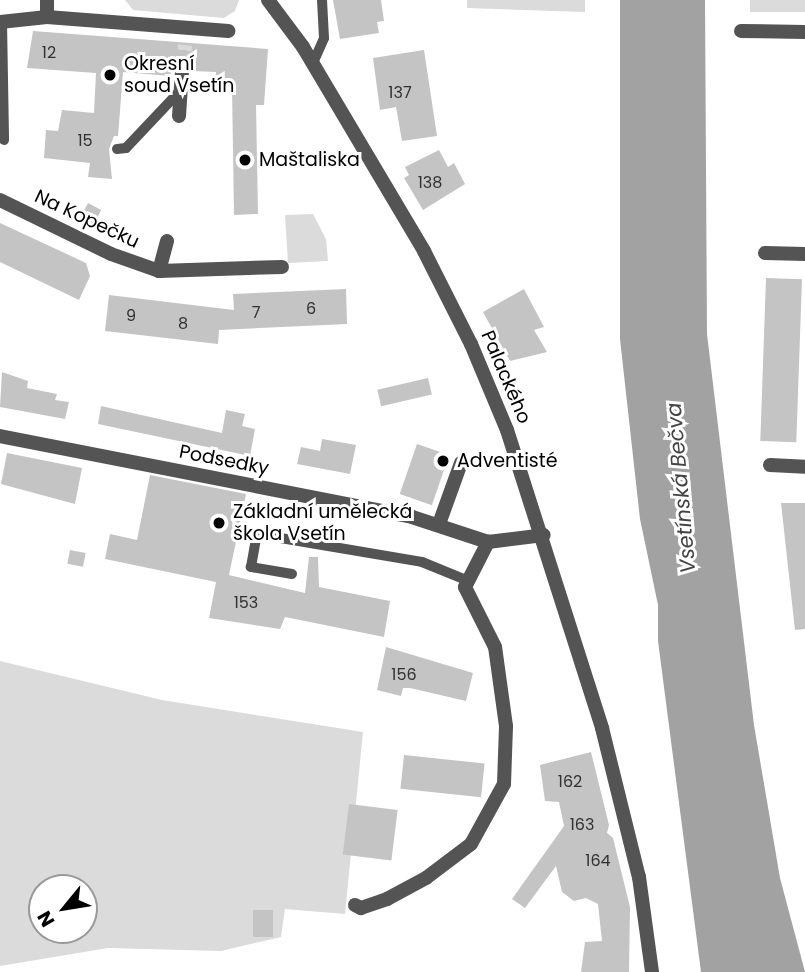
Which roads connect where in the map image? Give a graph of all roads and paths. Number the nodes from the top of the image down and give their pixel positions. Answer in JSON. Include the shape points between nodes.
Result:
{"nodes":[{"id":1,"x":47,"y":0,"type":"edge"},
{"id":2,"x":268,"y":0,"type":"edge"},
{"id":3,"x":322,"y":0,"type":"edge"},
{"id":4,"x":47,"y":17,"type":"junction"},
{"id":5,"x":1,"y":22,"type":"edge"},
{"id":6,"x":186,"y":29,"type":"junction"},
{"id":7,"x":741,"y":30,"type":"dead end"},
{"id":8,"x":228,"y":31,"type":"dead end"},
{"id":9,"x":805,"y":32,"type":"edge"},
{"id":10,"x":185,"y":44,"type":"tunnel mouth"},
{"id":11,"x":313,"y":63,"type":"junction"},
{"id":12,"x":182,"y":71,"type":"tunnel mouth"},
{"id":13,"x":179,"y":92,"type":"junction"},
{"id":14,"x":179,"y":116,"type":"dead end"},
{"id":15,"x":4,"y":140,"type":"dead end"},
{"id":16,"x":117,"y":149,"type":"dead end"},
{"id":17,"x":0,"y":200,"type":"edge"},
{"id":18,"x":167,"y":241,"type":"dead end"},
{"id":19,"x":765,"y":253,"type":"dead end"},
{"id":20,"x":805,"y":254,"type":"edge"},
{"id":21,"x":282,"y":267,"type":"dead end"},
{"id":22,"x":159,"y":271,"type":"junction"},
{"id":23,"x":0,"y":436,"type":"edge"},
{"id":24,"x":461,"y":463,"type":"dead end"},
{"id":25,"x":770,"y":465,"type":"dead end"},
{"id":26,"x":805,"y":467,"type":"edge"},
{"id":27,"x":439,"y":524,"type":"junction"},
{"id":28,"x":544,"y":535,"type":"junction"},
{"id":29,"x":488,"y":542,"type":"junction"},
{"id":30,"x":292,"y":574,"type":"dead end"},
{"id":31,"x":466,"y":580,"type":"junction"},
{"id":32,"x":355,"y":905,"type":"dead end"},
{"id":33,"x":652,"y":972,"type":"edge"}],
"edges":[{"from":1,"to":4,"type":"street"},
{"from":2,"to":11,"type":"street","name":"Palackého"},
{"from":3,"to":11,"type":"lane","via":[[324,44]]},
{"from":4,"to":5,"type":"street"},
{"from":4,"to":6,"type":"street"},
{"from":5,"to":15,"type":"lane"},
{"from":6,"to":8,"type":"street"},
{"from":6,"to":10,"type":"street"},
{"from":7,"to":9,"type":"street"},
{"from":11,"to":28,"type":"street","name":"Palackého","via":[[456,311],[498,407]]},
{"from":12,"to":13,"type":"street"},
{"from":13,"to":14,"type":"street"},
{"from":13,"to":16,"type":"lane","via":[[126,148]]},
{"from":17,"to":22,"type":"street","name":"Na Kopečku","via":[[111,254]]},
{"from":18,"to":22,"type":"street","name":"Na Kopečku"},
{"from":19,"to":20,"type":"street"},
{"from":21,"to":22,"type":"street","name":"Na Kopečku"},
{"from":23,"to":27,"type":"street","name":"Podsedky"},
{"from":24,"to":27,"type":"street"},
{"from":25,"to":26,"type":"street"},
{"from":27,"to":29,"type":"street","name":"Podsedky"},
{"from":28,"to":29,"type":"street","name":"Podsedky"},
{"from":28,"to":33,"type":"street","name":"Palackého","via":[[628,827],[645,907]]},
{"from":29,"to":31,"type":"street"},
{"from":30,"to":31,"type":"lane","via":[[251,567],[257,534],[422,562]]},
{"from":31,"to":32,"type":"street","via":[[466,594],[490,636],[499,669],[506,726],[504,784],[471,844],[387,899],[361,908]]}]}
